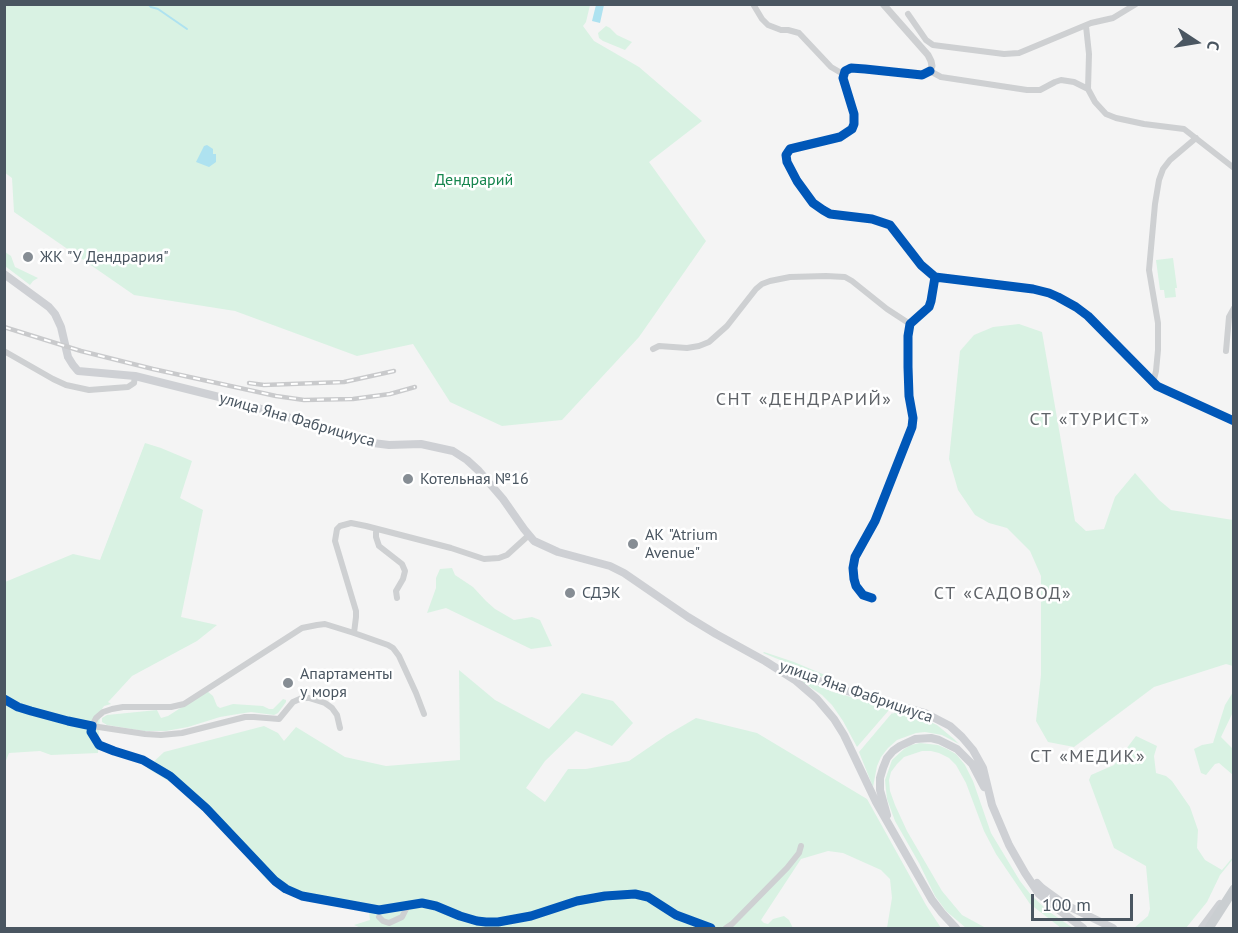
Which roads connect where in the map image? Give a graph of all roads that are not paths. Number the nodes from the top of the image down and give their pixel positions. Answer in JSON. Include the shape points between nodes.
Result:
{"nodes":[{"id":1,"x":753,"y":4,"type":"edge"},
{"id":2,"x":883,"y":4,"type":"edge"},
{"id":3,"x":1136,"y":4,"type":"edge"},
{"id":4,"x":908,"y":14,"type":"dead end"},
{"id":5,"x":1086,"y":26,"type":"junction"},
{"id":6,"x":930,"y":71,"type":"junction"},
{"id":7,"x":843,"y":74,"type":"junction"},
{"id":8,"x":1088,"y":89,"type":"junction"},
{"id":9,"x":1197,"y":138,"type":"junction"},
{"id":10,"x":1233,"y":168,"type":"edge"},
{"id":11,"x":4,"y":274,"type":"edge"},
{"id":12,"x":935,"y":277,"type":"junction"},
{"id":13,"x":1233,"y":308,"type":"edge"},
{"id":14,"x":910,"y":324,"type":"junction"},
{"id":15,"x":653,"y":349,"type":"dead end"},
{"id":16,"x":4,"y":351,"type":"edge"},
{"id":17,"x":1226,"y":351,"type":"dead end"},
{"id":18,"x":135,"y":376,"type":"junction"},
{"id":19,"x":1153,"y":383,"type":"junction"},
{"id":20,"x":1233,"y":421,"type":"edge"},
{"id":21,"x":376,"y":530,"type":"junction"},
{"id":22,"x":529,"y":536,"type":"junction"},
{"id":23,"x":397,"y":598,"type":"dead end"},
{"id":24,"x":872,"y":598,"type":"dead end"},
{"id":25,"x":354,"y":633,"type":"junction"},
{"id":26,"x":765,"y":661,"type":"junction"},
{"id":27,"x":4,"y":699,"type":"edge"},
{"id":28,"x":424,"y":714,"type":"dead end"},
{"id":29,"x":92,"y":726,"type":"junction"},
{"id":30,"x":340,"y":728,"type":"dead end"},
{"id":31,"x":992,"y":805,"type":"junction"},
{"id":32,"x":891,"y":830,"type":"junction"},
{"id":33,"x":801,"y":846,"type":"dead end"},
{"id":34,"x":1018,"y":861,"type":"junction"},
{"id":35,"x":1233,"y":883,"type":"edge"},
{"id":36,"x":1233,"y":889,"type":"edge"},
{"id":37,"x":408,"y":905,"type":"junction"},
{"id":38,"x":379,"y":914,"type":"junction"},
{"id":39,"x":711,"y":928,"type":"edge"},
{"id":40,"x":726,"y":928,"type":"edge"},
{"id":41,"x":956,"y":928,"type":"edge"},
{"id":42,"x":1083,"y":928,"type":"edge"},
{"id":43,"x":1113,"y":928,"type":"edge"},
{"id":44,"x":1202,"y":928,"type":"edge"},
{"id":45,"x":1209,"y":928,"type":"edge"}],
"edges":[{"from":1,"to":7,"type":"street","via":[[768,25],[799,33],[831,67]]},
{"from":2,"to":6,"type":"street","via":[[928,55]]},
{"from":3,"to":5,"type":"street","via":[[1113,18]]},
{"from":4,"to":5,"type":"street","via":[[933,45],[1004,54],[1019,53]]},
{"from":5,"to":8,"type":"street"},
{"from":6,"to":7,"type":"street","via":[[922,75],[851,68]]},
{"from":6,"to":8,"type":"street","via":[[941,77],[1027,90],[1040,90],[1061,80]]},
{"from":7,"to":12,"type":"street","via":[[854,114],[852,129],[840,137],[790,149],[786,158],[813,203],[830,214],[890,225]]},
{"from":8,"to":9,"type":"street","via":[[1095,102],[1112,117],[1184,129]]},
{"from":9,"to":10,"type":"street"},
{"from":9,"to":19,"type":"street","via":[[1170,160],[1159,180],[1149,270],[1158,323]]},
{"from":11,"to":18,"type":"main road","name":"улица Яна Фабрициуса","via":[[55,314],[68,357],[78,370]]},
{"from":12,"to":14,"type":"street","via":[[929,307]]},
{"from":12,"to":19,"type":"street","via":[[1033,289],[1058,297],[1088,316]]},
{"from":13,"to":17,"type":"street"},
{"from":14,"to":15,"type":"street","via":[[845,277],[790,277],[762,284],[709,342],[687,348]]},
{"from":14,"to":24,"type":"street","via":[[908,367],[913,422],[853,568],[856,586]]},
{"from":16,"to":18,"type":"street","via":[[66,385],[89,390],[122,389],[134,383]]},
{"from":18,"to":22,"type":"main road","name":"улица Яна Фабрициуса","via":[[235,401],[372,443],[421,444],[453,451],[479,471]]},
{"from":19,"to":20,"type":"street"},
{"from":21,"to":22,"type":"street","via":[[484,559],[507,555]]},
{"from":21,"to":23,"type":"street","via":[[379,546],[405,571]]},
{"from":21,"to":25,"type":"street","via":[[347,524],[337,530],[335,541],[356,611]]},
{"from":22,"to":26,"type":"main road","name":"улица Яна Фабрициуса","via":[[558,552],[624,573],[701,625]]},
{"from":25,"to":28,"type":"street","via":[[388,645],[396,652]]},
{"from":25,"to":29,"type":"street","via":[[325,624],[302,628],[184,704],[112,709],[103,712]]},
{"from":26,"to":31,"type":"main road","name":"улица Яна Фабрициуса","via":[[840,689],[916,710],[950,726],[973,750],[983,768]]},
{"from":26,"to":32,"type":"main road","name":"улица Яна Фабрициуса","via":[[795,680],[834,719]]},
{"from":27,"to":29,"type":"street","via":[[31,711]]},
{"from":29,"to":30,"type":"street","via":[[145,734],[182,733],[245,717],[279,719],[293,702],[309,698],[332,708]]},
{"from":29,"to":38,"type":"street","via":[[91,732],[99,744],[143,760],[170,776],[286,889]]},
{"from":31,"to":32,"type":"main road","via":[[977,773],[957,749],[931,738],[915,739],[893,751],[880,778]]},
{"from":31,"to":34,"type":"main road","name":"улица Яна Фабрициуса"},
{"from":32,"to":41,"type":"main road","name":"улица Яна Фабрициуса","via":[[932,900]]},
{"from":33,"to":40,"type":"street","via":[[787,868]]},
{"from":34,"to":42,"type":"main road","name":"улица Яна Фабрициуса","via":[[1040,894]]},
{"from":34,"to":43,"type":"main road","via":[[1058,900]]},
{"from":35,"to":44,"type":"main road"},
{"from":36,"to":45,"type":"main road"},
{"from":37,"to":38,"type":"street"},
{"from":37,"to":38,"type":"street","via":[[402,917],[389,923]]},
{"from":37,"to":39,"type":"street","via":[[422,903],[477,921],[498,922],[577,901],[635,894]]}]}
